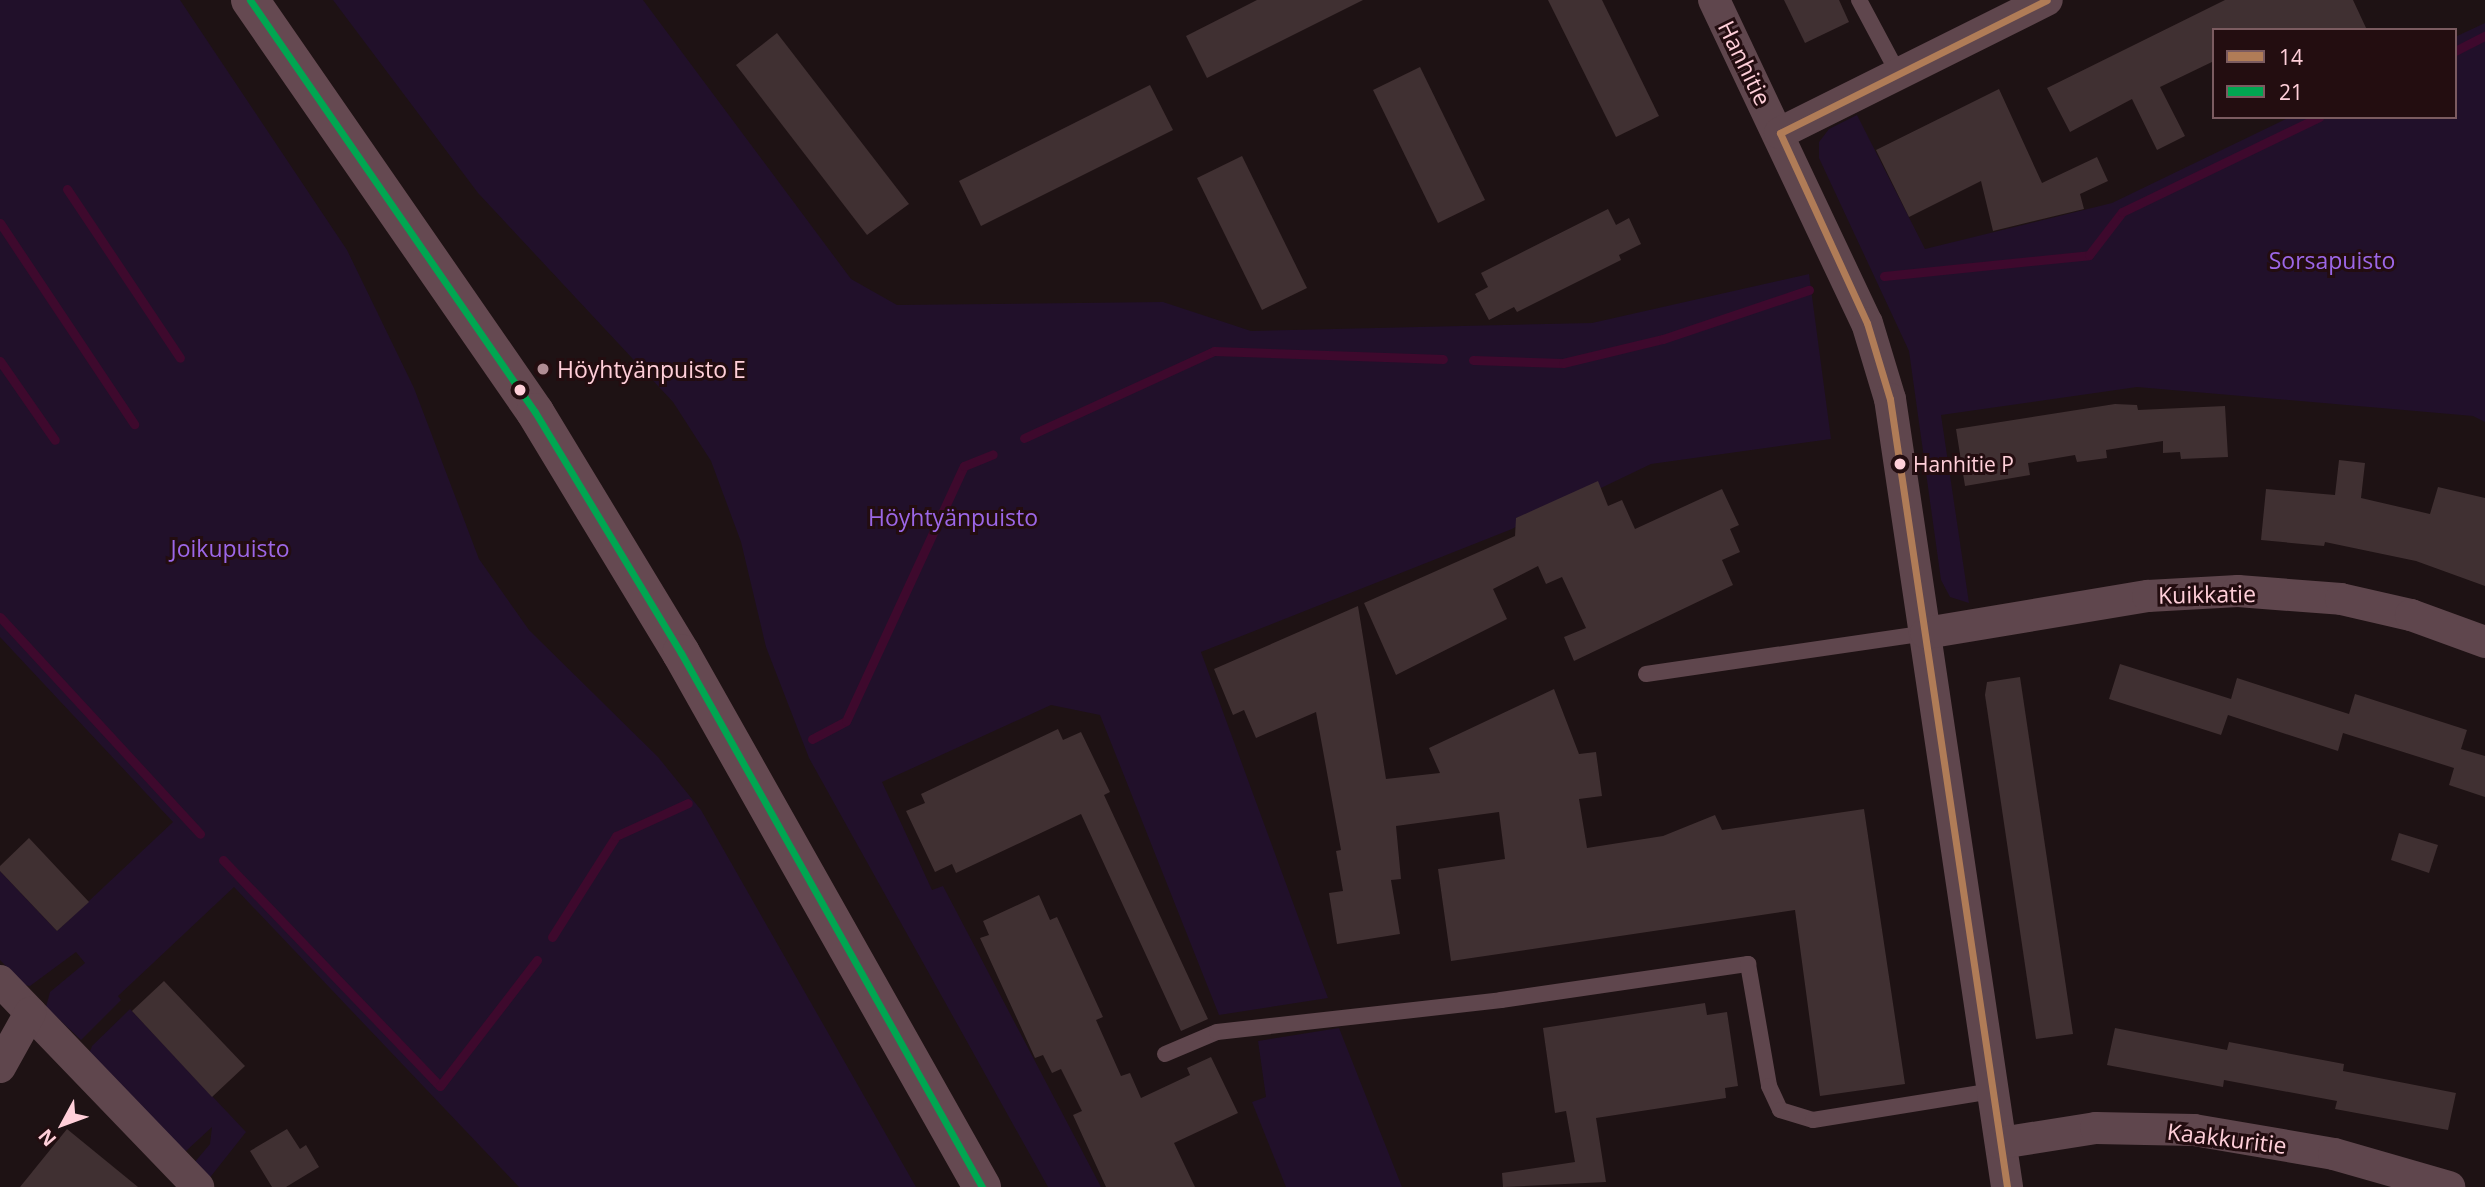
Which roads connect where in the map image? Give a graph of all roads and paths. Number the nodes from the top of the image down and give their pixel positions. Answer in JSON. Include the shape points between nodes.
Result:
{"nodes":[{"id":1,"x":250,"y":0,"type":"edge"},
{"id":2,"x":1714,"y":0,"type":"edge"},
{"id":3,"x":1859,"y":0,"type":"edge"},
{"id":4,"x":2047,"y":0,"type":"edge"},
{"id":5,"x":1898,"y":73,"type":"junction"},
{"id":6,"x":1780,"y":133,"type":"junction"},
{"id":7,"x":1926,"y":634,"type":"junction"},
{"id":8,"x":2485,"y":642,"type":"edge"},
{"id":9,"x":1646,"y":674,"type":"dead end"},
{"id":10,"x":0,"y":981,"type":"edge"},
{"id":11,"x":30,"y":1013,"type":"junction"},
{"id":12,"x":1165,"y":1054,"type":"dead end"},
{"id":13,"x":0,"y":1067,"type":"edge"},
{"id":14,"x":1992,"y":1091,"type":"junction"},
{"id":15,"x":2001,"y":1143,"type":"junction"},
{"id":16,"x":198,"y":1187,"type":"edge"},
{"id":17,"x":982,"y":1187,"type":"edge"},
{"id":18,"x":2007,"y":1187,"type":"edge"},
{"id":19,"x":2449,"y":1187,"type":"edge"}],
"edges":[{"from":1,"to":17,"type":"main road","via":[[535,412],[681,653]]},
{"from":2,"to":6,"type":"street","name":"Hanhitie"},
{"from":3,"to":5,"type":"lane"},
{"from":4,"to":5,"type":"street"},
{"from":5,"to":6,"type":"street"},
{"from":6,"to":7,"type":"street","name":"Hanhitie","via":[[1867,323],[1886,386]]},
{"from":7,"to":8,"type":"street","name":"Kuikkatie","via":[[2148,596],[2238,591],[2341,599],[2411,615]]},
{"from":7,"to":9,"type":"lane"},
{"from":7,"to":14,"type":"street","name":"Hanhitie"},
{"from":10,"to":11,"type":"street"},
{"from":11,"to":13,"type":"street"},
{"from":11,"to":16,"type":"street"},
{"from":12,"to":14,"type":"lane","via":[[1217,1032],[1270,1023],[1501,1000],[1748,964],[1769,1086],[1780,1110],[1813,1120]]},
{"from":14,"to":15,"type":"street","name":"Hanhitie"},
{"from":15,"to":18,"type":"street","name":"Hanhitie"},
{"from":15,"to":19,"type":"street","name":"Kaakkuritie","via":[[2096,1128],[2194,1130],[2334,1154]]}]}
